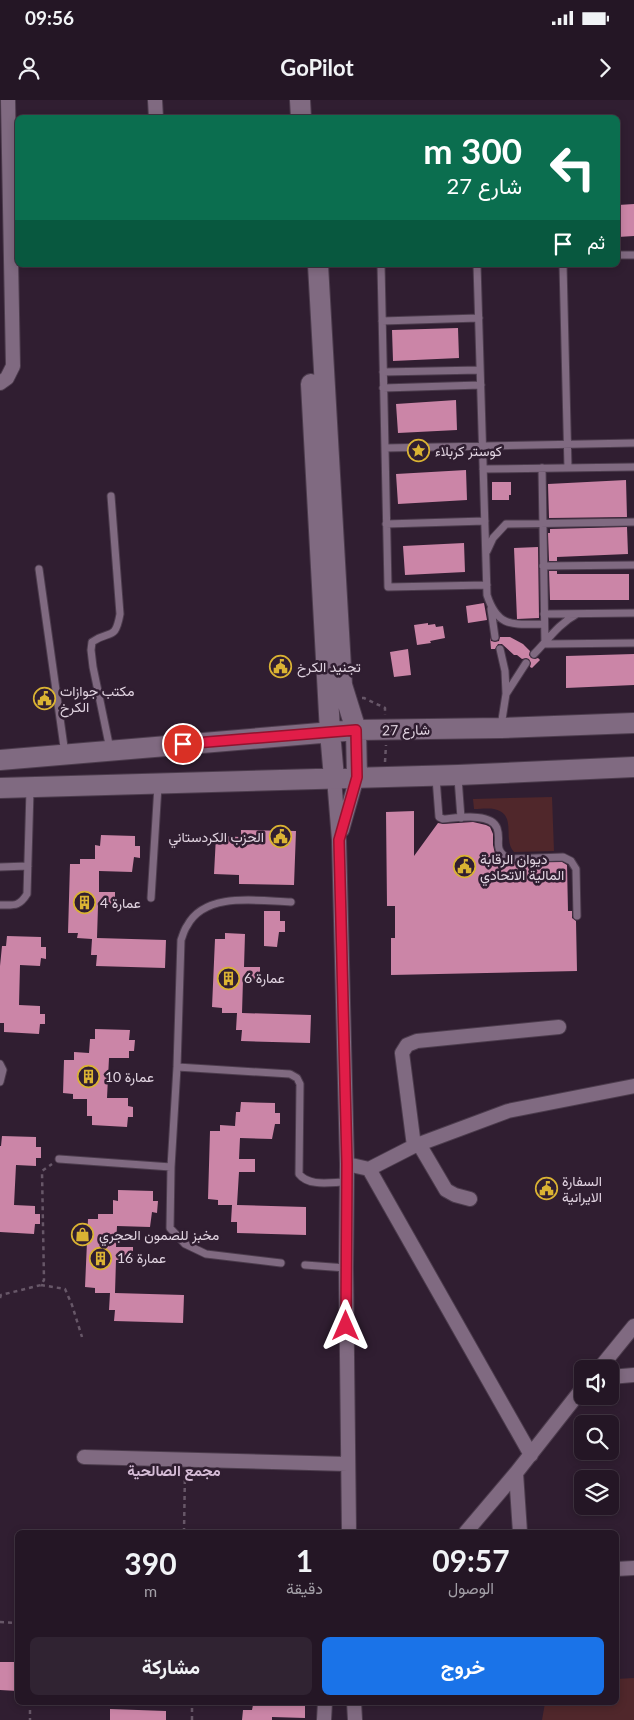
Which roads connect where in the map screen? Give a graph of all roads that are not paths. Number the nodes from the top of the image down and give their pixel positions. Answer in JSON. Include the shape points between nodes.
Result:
{"nodes":[{"id":1,"x":8,"y":100,"type":"edge"},
{"id":2,"x":155,"y":100,"type":"edge"},
{"id":3,"x":300,"y":100,"type":"edge"},
{"id":4,"x":312,"y":100,"type":"edge"},
{"id":5,"x":156,"y":115,"type":"edge"},
{"id":6,"x":300,"y":115,"type":"edge"},
{"id":7,"x":313,"y":115,"type":"edge"},
{"id":8,"x":634,"y":255,"type":"edge"},
{"id":9,"x":620,"y":256,"type":"edge"},
{"id":10,"x":14,"y":263,"type":"edge"},
{"id":11,"x":306,"y":267,"type":"edge"},
{"id":12,"x":318,"y":267,"type":"edge"},
{"id":13,"x":381,"y":267,"type":"edge"},
{"id":14,"x":477,"y":267,"type":"edge"},
{"id":15,"x":563,"y":267,"type":"edge"},
{"id":16,"x":478,"y":318,"type":"junction"},
{"id":17,"x":382,"y":320,"type":"junction"},
{"id":18,"x":480,"y":370,"type":"junction"},
{"id":19,"x":383,"y":372,"type":"junction"},
{"id":20,"x":0,"y":383,"type":"edge"},
{"id":21,"x":481,"y":385,"type":"junction"},
{"id":22,"x":383,"y":388,"type":"junction"},
{"id":23,"x":634,"y":443,"type":"edge"},
{"id":24,"x":568,"y":444,"type":"junction"},
{"id":25,"x":482,"y":446,"type":"junction"},
{"id":26,"x":384,"y":448,"type":"junction"},
{"id":27,"x":634,"y":467,"type":"edge"},
{"id":28,"x":542,"y":468,"type":"junction"},
{"id":29,"x":568,"y":468,"type":"junction"},
{"id":30,"x":483,"y":469,"type":"junction"},
{"id":31,"x":111,"y":496,"type":"dead end"},
{"id":32,"x":485,"y":521,"type":"junction"},
{"id":33,"x":634,"y":522,"type":"edge"},
{"id":34,"x":543,"y":523,"type":"junction"},
{"id":35,"x":386,"y":524,"type":"junction"},
{"id":36,"x":486,"y":557,"type":"junction"},
{"id":37,"x":634,"y":565,"type":"edge"},
{"id":38,"x":543,"y":566,"type":"junction"},
{"id":39,"x":39,"y":570,"type":"dead end"},
{"id":40,"x":487,"y":585,"type":"junction"},
{"id":41,"x":490,"y":604,"type":"junction"},
{"id":42,"x":634,"y":613,"type":"edge"},
{"id":43,"x":544,"y":614,"type":"junction"},
{"id":44,"x":578,"y":614,"type":"junction"},
{"id":45,"x":544,"y":624,"type":"junction"},
{"id":46,"x":496,"y":637,"type":"dead end"},
{"id":47,"x":634,"y":643,"type":"edge"},
{"id":48,"x":545,"y":644,"type":"junction"},
{"id":49,"x":500,"y":649,"type":"dead end"},
{"id":50,"x":534,"y":654,"type":"dead end"},
{"id":51,"x":526,"y":663,"type":"dead end"},
{"id":52,"x":506,"y":694,"type":"junction"},
{"id":53,"x":634,"y":722,"type":"edge"},
{"id":54,"x":500,"y":728,"type":"junction"},
{"id":55,"x":356,"y":730,"type":"junction"},
{"id":56,"x":330,"y":732,"type":"junction"},
{"id":57,"x":110,"y":750,"type":"junction"},
{"id":58,"x":65,"y":754,"type":"junction"},
{"id":59,"x":0,"y":760,"type":"edge"},
{"id":60,"x":634,"y":767,"type":"edge"},
{"id":61,"x":436,"y":775,"type":"junction"},
{"id":62,"x":458,"y":775,"type":"junction"},
{"id":63,"x":357,"y":777,"type":"junction"},
{"id":64,"x":334,"y":778,"type":"junction"},
{"id":65,"x":159,"y":783,"type":"junction"},
{"id":66,"x":30,"y":787,"type":"junction"},
{"id":67,"x":0,"y":788,"type":"edge"},
{"id":68,"x":461,"y":818,"type":"junction"},
{"id":69,"x":339,"y":840,"type":"junction"},
{"id":70,"x":28,"y":866,"type":"junction"},
{"id":71,"x":0,"y":867,"type":"edge"},
{"id":72,"x":151,"y":898,"type":"dead end"},
{"id":73,"x":291,"y":902,"type":"dead end"},
{"id":74,"x":0,"y":905,"type":"edge"},
{"id":75,"x":577,"y":916,"type":"dead end"},
{"id":76,"x":559,"y":1027,"type":"dead end"},
{"id":77,"x":0,"y":1064,"type":"edge"},
{"id":78,"x":177,"y":1067,"type":"junction"},
{"id":79,"x":0,"y":1082,"type":"edge"},
{"id":80,"x":634,"y":1086,"type":"edge"},
{"id":81,"x":417,"y":1145,"type":"junction"},
{"id":82,"x":59,"y":1159,"type":"road end"},
{"id":83,"x":347,"y":1164,"type":"junction"},
{"id":84,"x":171,"y":1167,"type":"junction"},
{"id":85,"x":368,"y":1168,"type":"junction"},
{"id":86,"x":346,"y":1182,"type":"junction"},
{"id":87,"x":470,"y":1200,"type":"dead end"},
{"id":88,"x":281,"y":1263,"type":"dead end"},
{"id":89,"x":305,"y":1265,"type":"dead end"},
{"id":90,"x":346,"y":1268,"type":"junction"},
{"id":91,"x":634,"y":1326,"type":"edge"},
{"id":92,"x":606,"y":1360,"type":"edge"},
{"id":93,"x":634,"y":1375,"type":"edge"},
{"id":94,"x":619,"y":1376,"type":"edge"},
{"id":95,"x":574,"y":1399,"type":"edge"},
{"id":96,"x":531,"y":1455,"type":"junction"},
{"id":97,"x":84,"y":1457,"type":"dead end"},
{"id":98,"x":347,"y":1464,"type":"junction"},
{"id":99,"x":516,"y":1473,"type":"junction"},
{"id":100,"x":349,"y":1530,"type":"edge"},
{"id":101,"x":468,"y":1530,"type":"edge"},
{"id":102,"x":520,"y":1530,"type":"edge"},
{"id":103,"x":634,"y":1568,"type":"edge"},
{"id":104,"x":619,"y":1569,"type":"edge"},
{"id":105,"x":326,"y":1705,"type":"edge"},
{"id":106,"x":354,"y":1705,"type":"edge"},
{"id":107,"x":324,"y":1720,"type":"edge"},
{"id":108,"x":355,"y":1720,"type":"edge"}],
"edges":[{"from":1,"to":10,"type":"street"},
{"from":2,"to":5,"type":"street"},
{"from":3,"to":6,"type":"main road"},
{"from":4,"to":7,"type":"main road"},
{"from":8,"to":9,"type":"lane"},
{"from":10,"to":20,"type":"street","via":[[13,366]]},
{"from":11,"to":56,"type":"main road"},
{"from":12,"to":55,"type":"main road","via":[[342,685]]},
{"from":13,"to":17,"type":"lane"},
{"from":14,"to":16,"type":"lane"},
{"from":15,"to":24,"type":"lane"},
{"from":16,"to":17,"type":"lane"},
{"from":16,"to":18,"type":"lane"},
{"from":17,"to":19,"type":"lane"},
{"from":18,"to":19,"type":"lane"},
{"from":18,"to":21,"type":"lane"},
{"from":19,"to":22,"type":"lane"},
{"from":21,"to":22,"type":"lane"},
{"from":21,"to":25,"type":"lane"},
{"from":22,"to":26,"type":"lane"},
{"from":23,"to":24,"type":"lane"},
{"from":24,"to":25,"type":"lane"},
{"from":24,"to":29,"type":"lane"},
{"from":25,"to":26,"type":"lane"},
{"from":25,"to":30,"type":"lane"},
{"from":26,"to":35,"type":"lane"},
{"from":27,"to":29,"type":"lane"},
{"from":28,"to":29,"type":"lane"},
{"from":28,"to":30,"type":"lane"},
{"from":28,"to":34,"type":"lane"},
{"from":30,"to":32,"type":"lane"},
{"from":31,"to":57,"type":"lane","via":[[120,614],[116,630],[92,642],[91,650]]},
{"from":32,"to":35,"type":"lane"},
{"from":32,"to":36,"type":"lane"},
{"from":33,"to":34,"type":"lane"},
{"from":34,"to":36,"type":"lane","via":[[506,524],[488,546]]},
{"from":34,"to":38,"type":"lane"},
{"from":35,"to":40,"type":"lane","via":[[388,587]]},
{"from":36,"to":40,"type":"lane"},
{"from":37,"to":38,"type":"lane"},
{"from":38,"to":43,"type":"lane"},
{"from":39,"to":58,"type":"lane"},
{"from":40,"to":41,"type":"lane"},
{"from":41,"to":45,"type":"lane","via":[[497,616],[508,624]]},
{"from":41,"to":46,"type":"lane"},
{"from":42,"to":44,"type":"lane"},
{"from":43,"to":44,"type":"lane"},
{"from":43,"to":45,"type":"lane"},
{"from":44,"to":48,"type":"lane","via":[[559,626]]},
{"from":45,"to":48,"type":"lane"},
{"from":47,"to":48,"type":"lane"},
{"from":48,"to":50,"type":"lane"},
{"from":49,"to":52,"type":"lane"},
{"from":51,"to":52,"type":"lane"},
{"from":52,"to":54,"type":"lane"},
{"from":53,"to":54,"type":"main road","name":"شارع 27"},
{"from":54,"to":55,"type":"main road","name":"شارع 27"},
{"from":55,"to":56,"type":"main road","name":"شارع 27"},
{"from":55,"to":63,"type":"main road"},
{"from":56,"to":57,"type":"main road","name":"شارع 27"},
{"from":56,"to":64,"type":"main road"},
{"from":57,"to":58,"type":"main road","name":"شارع 27"},
{"from":58,"to":59,"type":"main road","name":"شارع 27"},
{"from":60,"to":62,"type":"main road"},
{"from":61,"to":62,"type":"main road"},
{"from":61,"to":63,"type":"main road"},
{"from":61,"to":68,"type":"lane","via":[[439,817]]},
{"from":62,"to":68,"type":"lane"},
{"from":63,"to":64,"type":"main road"},
{"from":63,"to":69,"type":"street"},
{"from":64,"to":65,"type":"main road"},
{"from":64,"to":69,"type":"street"},
{"from":65,"to":66,"type":"main road"},
{"from":65,"to":72,"type":"lane"},
{"from":66,"to":67,"type":"main road"},
{"from":66,"to":70,"type":"lane"},
{"from":68,"to":75,"type":"lane","via":[[492,821],[498,829],[498,848],[508,859],[563,857],[570,861],[576,869]]},
{"from":69,"to":83,"type":"street"},
{"from":70,"to":71,"type":"lane"},
{"from":70,"to":74,"type":"lane","via":[[27,894],[23,901],[16,905]]},
{"from":73,"to":78,"type":"lane","via":[[230,900],[198,913],[187,924],[181,940]]},
{"from":76,"to":81,"type":"street","via":[[417,1041],[407,1046],[402,1053]]},
{"from":77,"to":79,"type":"lane","via":[[3,1070]]},
{"from":78,"to":84,"type":"lane"},
{"from":78,"to":86,"type":"lane","via":[[290,1074],[297,1078],[300,1084],[299,1174],[310,1182]]},
{"from":80,"to":81,"type":"street","via":[[508,1111]]},
{"from":81,"to":85,"type":"street"},
{"from":81,"to":87,"type":"street","via":[[446,1190]]},
{"from":82,"to":84,"type":"lane"},
{"from":83,"to":85,"type":"street"},
{"from":83,"to":86,"type":"street"},
{"from":84,"to":88,"type":"lane","via":[[170,1228],[185,1244],[206,1254]]},
{"from":85,"to":96,"type":"street"},
{"from":86,"to":90,"type":"street"},
{"from":89,"to":90,"type":"lane"},
{"from":90,"to":98,"type":"street"},
{"from":91,"to":92,"type":"street"},
{"from":93,"to":94,"type":"street"},
{"from":95,"to":96,"type":"street"},
{"from":96,"to":99,"type":"street"},
{"from":97,"to":98,"type":"street"},
{"from":98,"to":100,"type":"street"},
{"from":99,"to":101,"type":"street"},
{"from":99,"to":102,"type":"street"},
{"from":103,"to":104,"type":"street"},
{"from":105,"to":107,"type":"street"},
{"from":106,"to":108,"type":"street"}]}
